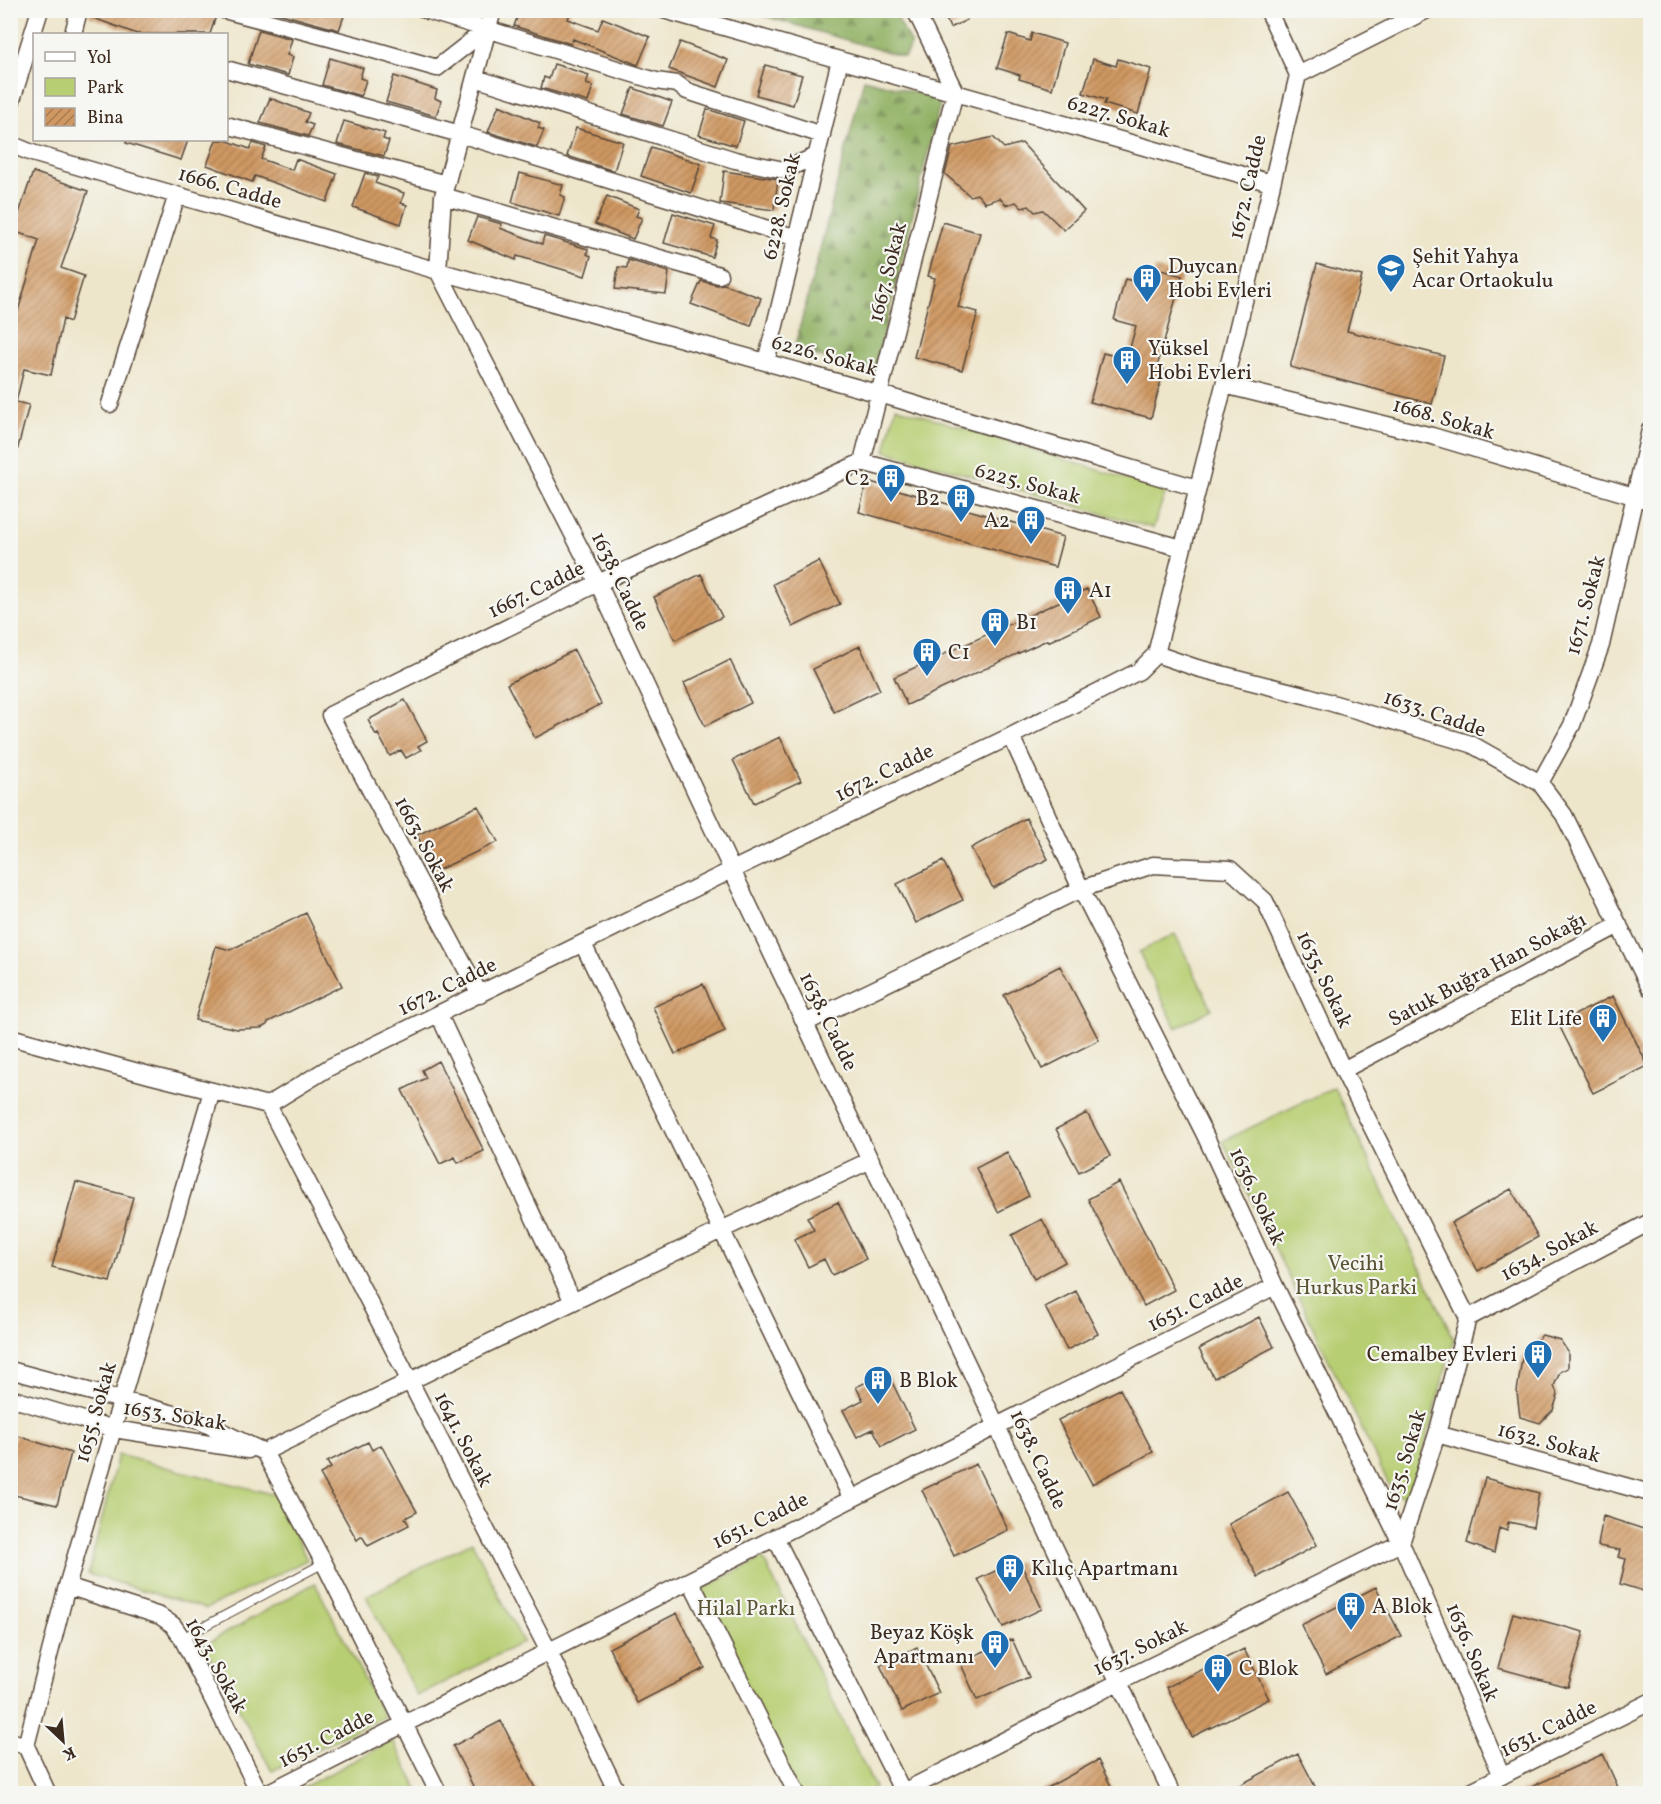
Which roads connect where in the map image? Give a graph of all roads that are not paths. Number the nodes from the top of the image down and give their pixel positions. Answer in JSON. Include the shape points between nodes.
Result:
{"nodes":[{"id":1,"x":40,"y":10,"type":"edge"},
{"id":2,"x":79,"y":10,"type":"edge"},
{"id":3,"x":224,"y":10,"type":"edge"},
{"id":4,"x":425,"y":10,"type":"edge"},
{"id":5,"x":494,"y":10,"type":"edge"},
{"id":6,"x":664,"y":10,"type":"edge"},
{"id":7,"x":915,"y":10,"type":"edge"},
{"id":8,"x":1268,"y":10,"type":"edge"},
{"id":9,"x":1427,"y":10,"type":"edge"},
{"id":10,"x":488,"y":28,"type":"junction"},
{"id":11,"x":74,"y":33,"type":"edge"},
{"id":12,"x":840,"y":60,"type":"junction"},
{"id":13,"x":228,"y":70,"type":"edge"},
{"id":14,"x":1298,"y":75,"type":"junction"},
{"id":15,"x":475,"y":78,"type":"junction"},
{"id":16,"x":955,"y":92,"type":"junction"},
{"id":17,"x":10,"y":106,"type":"edge"},
{"id":18,"x":228,"y":126,"type":"edge"},
{"id":19,"x":460,"y":134,"type":"junction"},
{"id":20,"x":822,"y":135,"type":"junction"},
{"id":21,"x":10,"y":144,"type":"edge"},
{"id":22,"x":34,"y":146,"type":"edge"},
{"id":23,"x":816,"y":156,"type":"junction"},
{"id":24,"x":1271,"y":183,"type":"junction"},
{"id":25,"x":444,"y":190,"type":"junction"},
{"id":26,"x":177,"y":195,"type":"junction"},
{"id":27,"x":797,"y":238,"type":"junction"},
{"id":28,"x":438,"y":271,"type":"junction"},
{"id":29,"x":719,"y":275,"type":"dead end"},
{"id":30,"x":766,"y":362,"type":"junction"},
{"id":31,"x":1224,"y":385,"type":"junction"},
{"id":32,"x":880,"y":394,"type":"junction"},
{"id":33,"x":110,"y":405,"type":"dead end"},
{"id":34,"x":1650,"y":430,"type":"edge"},
{"id":35,"x":862,"y":462,"type":"junction"},
{"id":36,"x":1197,"y":488,"type":"junction"},
{"id":37,"x":1643,"y":500,"type":"edge"},
{"id":38,"x":1182,"y":548,"type":"junction"},
{"id":39,"x":598,"y":583,"type":"junction"},
{"id":40,"x":1156,"y":654,"type":"junction"},
{"id":41,"x":330,"y":715,"type":"joint"},
{"id":42,"x":1011,"y":736,"type":"junction"},
{"id":43,"x":1540,"y":783,"type":"junction"},
{"id":44,"x":732,"y":870,"type":"junction"},
{"id":45,"x":1081,"y":889,"type":"junction"},
{"id":46,"x":1619,"y":925,"type":"junction"},
{"id":47,"x":583,"y":944,"type":"junction"},
{"id":48,"x":1650,"y":988,"type":"edge"},
{"id":49,"x":480,"y":995,"type":"junction"},
{"id":50,"x":439,"y":1015,"type":"junction"},
{"id":51,"x":806,"y":1023,"type":"junction"},
{"id":52,"x":10,"y":1037,"type":"edge"},
{"id":53,"x":1343,"y":1070,"type":"junction"},
{"id":54,"x":212,"y":1091,"type":"junction"},
{"id":55,"x":268,"y":1105,"type":"junction"},
{"id":56,"x":871,"y":1160,"type":"junction"},
{"id":57,"x":1650,"y":1222,"type":"edge"},
{"id":58,"x":721,"y":1230,"type":"junction"},
{"id":59,"x":1275,"y":1286,"type":"junction"},
{"id":60,"x":573,"y":1302,"type":"junction"},
{"id":61,"x":1468,"y":1318,"type":"junction"},
{"id":62,"x":10,"y":1370,"type":"edge"},
{"id":63,"x":409,"y":1382,"type":"junction"},
{"id":64,"x":10,"y":1398,"type":"edge"},
{"id":65,"x":122,"y":1400,"type":"junction"},
{"id":66,"x":998,"y":1426,"type":"junction"},
{"id":67,"x":114,"y":1429,"type":"junction"},
{"id":68,"x":1437,"y":1434,"type":"junction"},
{"id":69,"x":264,"y":1452,"type":"junction"},
{"id":70,"x":1650,"y":1493,"type":"edge"},
{"id":71,"x":852,"y":1499,"type":"junction"},
{"id":72,"x":775,"y":1537,"type":"junction"},
{"id":73,"x":1401,"y":1543,"type":"junction"},
{"id":74,"x":324,"y":1563,"type":"junction"},
{"id":75,"x":690,"y":1580,"type":"junction"},
{"id":76,"x":67,"y":1586,"type":"junction"},
{"id":77,"x":182,"y":1638,"type":"junction"},
{"id":78,"x":548,"y":1650,"type":"junction"},
{"id":79,"x":1119,"y":1682,"type":"junction"},
{"id":80,"x":1650,"y":1702,"type":"edge"},
{"id":81,"x":404,"y":1723,"type":"junction"},
{"id":82,"x":18,"y":1743,"type":"edge"},
{"id":83,"x":1502,"y":1776,"type":"junction"},
{"id":84,"x":901,"y":1793,"type":"edge"},
{"id":85,"x":48,"y":1794,"type":"edge"},
{"id":86,"x":260,"y":1794,"type":"edge"},
{"id":87,"x":265,"y":1794,"type":"edge"},
{"id":88,"x":439,"y":1794,"type":"edge"},
{"id":89,"x":618,"y":1794,"type":"edge"},
{"id":90,"x":797,"y":1794,"type":"edge"},
{"id":91,"x":1172,"y":1794,"type":"edge"},
{"id":92,"x":1465,"y":1794,"type":"edge"}],
"edges":[{"from":1,"to":17,"type":"street"},
{"from":2,"to":11,"type":"street"},
{"from":3,"to":10,"type":"street","via":[[437,68]]},
{"from":4,"to":10,"type":"street"},
{"from":5,"to":10,"type":"street"},
{"from":6,"to":12,"type":"street","name":"6227. Sokak"},
{"from":7,"to":16,"type":"street"},
{"from":8,"to":14,"type":"street"},
{"from":9,"to":14,"type":"street"},
{"from":10,"to":15,"type":"street"},
{"from":10,"to":20,"type":"street","via":[[656,81],[677,84],[687,91]]},
{"from":12,"to":16,"type":"street","name":"6227. Sokak"},
{"from":12,"to":20,"type":"street","name":"6228. Sokak"},
{"from":13,"to":19,"type":"street"},
{"from":14,"to":24,"type":"street","name":"1672. Cadde"},
{"from":15,"to":19,"type":"street"},
{"from":15,"to":23,"type":"street","via":[[735,160],[784,170]]},
{"from":16,"to":24,"type":"street","name":"6227. Sokak"},
{"from":16,"to":32,"type":"street","name":"1667. Sokak"},
{"from":18,"to":25,"type":"street"},
{"from":19,"to":25,"type":"street"},
{"from":19,"to":27,"type":"street"},
{"from":20,"to":23,"type":"street","name":"6228. Sokak"},
{"from":21,"to":22,"type":"street","name":"1666. Cadde"},
{"from":22,"to":26,"type":"street","name":"1666. Cadde"},
{"from":23,"to":27,"type":"street","name":"6228. Sokak"},
{"from":24,"to":31,"type":"street","name":"1672. Cadde"},
{"from":25,"to":28,"type":"street"},
{"from":25,"to":29,"type":"street"},
{"from":26,"to":28,"type":"street","name":"1666. Cadde"},
{"from":26,"to":33,"type":"street"},
{"from":27,"to":30,"type":"street","name":"6228. Sokak"},
{"from":28,"to":30,"type":"street","name":"6226. Sokak"},
{"from":28,"to":39,"type":"street","name":"1638. Cadde"},
{"from":30,"to":32,"type":"street","name":"6226. Sokak"},
{"from":31,"to":36,"type":"street","name":"1672. Cadde"},
{"from":31,"to":37,"type":"street","name":"1668. Sokak","via":[[1432,436]]},
{"from":32,"to":35,"type":"street","name":"1667. Sokak"},
{"from":32,"to":36,"type":"street","name":"6226. Sokak"},
{"from":34,"to":37,"type":"street","name":"1671. Sokak"},
{"from":35,"to":38,"type":"street","name":"6225. Sokak"},
{"from":35,"to":39,"type":"street","name":"1667. Cadde"},
{"from":36,"to":38,"type":"street","name":"1672. Cadde"},
{"from":37,"to":43,"type":"street","name":"1671. Sokak","via":[[1572,725]]},
{"from":38,"to":40,"type":"street","name":"1672. Cadde"},
{"from":39,"to":41,"type":"street","name":"1667. Cadde"},
{"from":39,"to":44,"type":"street","name":"1638. Cadde"},
{"from":40,"to":42,"type":"street","name":"1672. Cadde","via":[[1139,671]]},
{"from":40,"to":43,"type":"street","name":"1633. Cadde","via":[[1471,744]]},
{"from":41,"to":49,"type":"street","name":"1663. Sokak"},
{"from":42,"to":44,"type":"street","name":"1672. Cadde"},
{"from":42,"to":45,"type":"street","name":"1636. Sokak"},
{"from":43,"to":46,"type":"street","name":"1633. Cadde","via":[[1564,815]]},
{"from":44,"to":47,"type":"street","name":"1672. Cadde"},
{"from":44,"to":51,"type":"street","name":"1638. Cadde"},
{"from":45,"to":51,"type":"street","name":"1635. Sokak"},
{"from":45,"to":53,"type":"street","name":"1635. Sokak","via":[[1153,865],[1230,869],[1264,902]]},
{"from":45,"to":59,"type":"street","name":"1636. Sokak"},
{"from":46,"to":48,"type":"street","name":"1633. Cadde"},
{"from":46,"to":53,"type":"street","name":"Satuk Buğra Han Sokağı"},
{"from":47,"to":49,"type":"street","name":"1672. Cadde"},
{"from":47,"to":58,"type":"street"},
{"from":49,"to":50,"type":"street","name":"1672. Cadde"},
{"from":50,"to":55,"type":"street","name":"1672. Cadde","via":[[330,1067]]},
{"from":50,"to":60,"type":"street"},
{"from":51,"to":56,"type":"street","name":"1638. Cadde"},
{"from":52,"to":54,"type":"street"},
{"from":53,"to":61,"type":"street","name":"1635. Sokak"},
{"from":54,"to":55,"type":"street"},
{"from":54,"to":65,"type":"street","name":"1655. Sokak"},
{"from":55,"to":63,"type":"street","name":"1641. Sokak"},
{"from":56,"to":58,"type":"street"},
{"from":56,"to":66,"type":"street","name":"1638. Cadde"},
{"from":57,"to":61,"type":"street","name":"1634. Sokak"},
{"from":58,"to":60,"type":"street"},
{"from":58,"to":71,"type":"street"},
{"from":59,"to":66,"type":"street","name":"1651. Cadde"},
{"from":59,"to":73,"type":"street","name":"1636. Sokak"},
{"from":60,"to":63,"type":"street"},
{"from":61,"to":68,"type":"street","name":"1635. Sokak"},
{"from":62,"to":65,"type":"street"},
{"from":63,"to":69,"type":"street"},
{"from":63,"to":78,"type":"street","name":"1641. Sokak"},
{"from":64,"to":67,"type":"street","name":"1653. Sokak"},
{"from":65,"to":67,"type":"street","name":"1655. Sokak"},
{"from":65,"to":69,"type":"street","via":[[200,1421]]},
{"from":66,"to":71,"type":"street","name":"1651. Cadde"},
{"from":66,"to":79,"type":"street","name":"1638. Cadde"},
{"from":67,"to":69,"type":"street","name":"1653. Sokak"},
{"from":67,"to":76,"type":"street","name":"1655. Sokak"},
{"from":68,"to":70,"type":"street","name":"1632. Sokak"},
{"from":68,"to":73,"type":"street","name":"1635. Sokak"},
{"from":69,"to":74,"type":"street"},
{"from":71,"to":72,"type":"street","name":"1651. Cadde"},
{"from":72,"to":75,"type":"street","name":"1651. Cadde"},
{"from":72,"to":84,"type":"street"},
{"from":73,"to":79,"type":"street","name":"1637. Sokak"},
{"from":73,"to":83,"type":"street","name":"1636. Sokak"},
{"from":74,"to":77,"type":"lane"},
{"from":74,"to":81,"type":"street"},
{"from":75,"to":78,"type":"street","name":"1651. Cadde"},
{"from":75,"to":90,"type":"street"},
{"from":76,"to":77,"type":"street","name":"1643. Sokak","via":[[160,1616]]},
{"from":76,"to":82,"type":"street","name":"1655. Sokak"},
{"from":77,"to":86,"type":"street","name":"1643. Sokak"},
{"from":78,"to":81,"type":"street","name":"1651. Cadde"},
{"from":78,"to":89,"type":"street","name":"1641. Sokak"},
{"from":79,"to":84,"type":"street","name":"1637. Sokak"},
{"from":79,"to":91,"type":"street","name":"1638. Cadde"},
{"from":80,"to":83,"type":"street","name":"1631. Cadde"},
{"from":81,"to":87,"type":"street","name":"1651. Cadde"},
{"from":81,"to":88,"type":"street"},
{"from":82,"to":85,"type":"street"},
{"from":83,"to":92,"type":"street","name":"1631. Cadde"}]}
